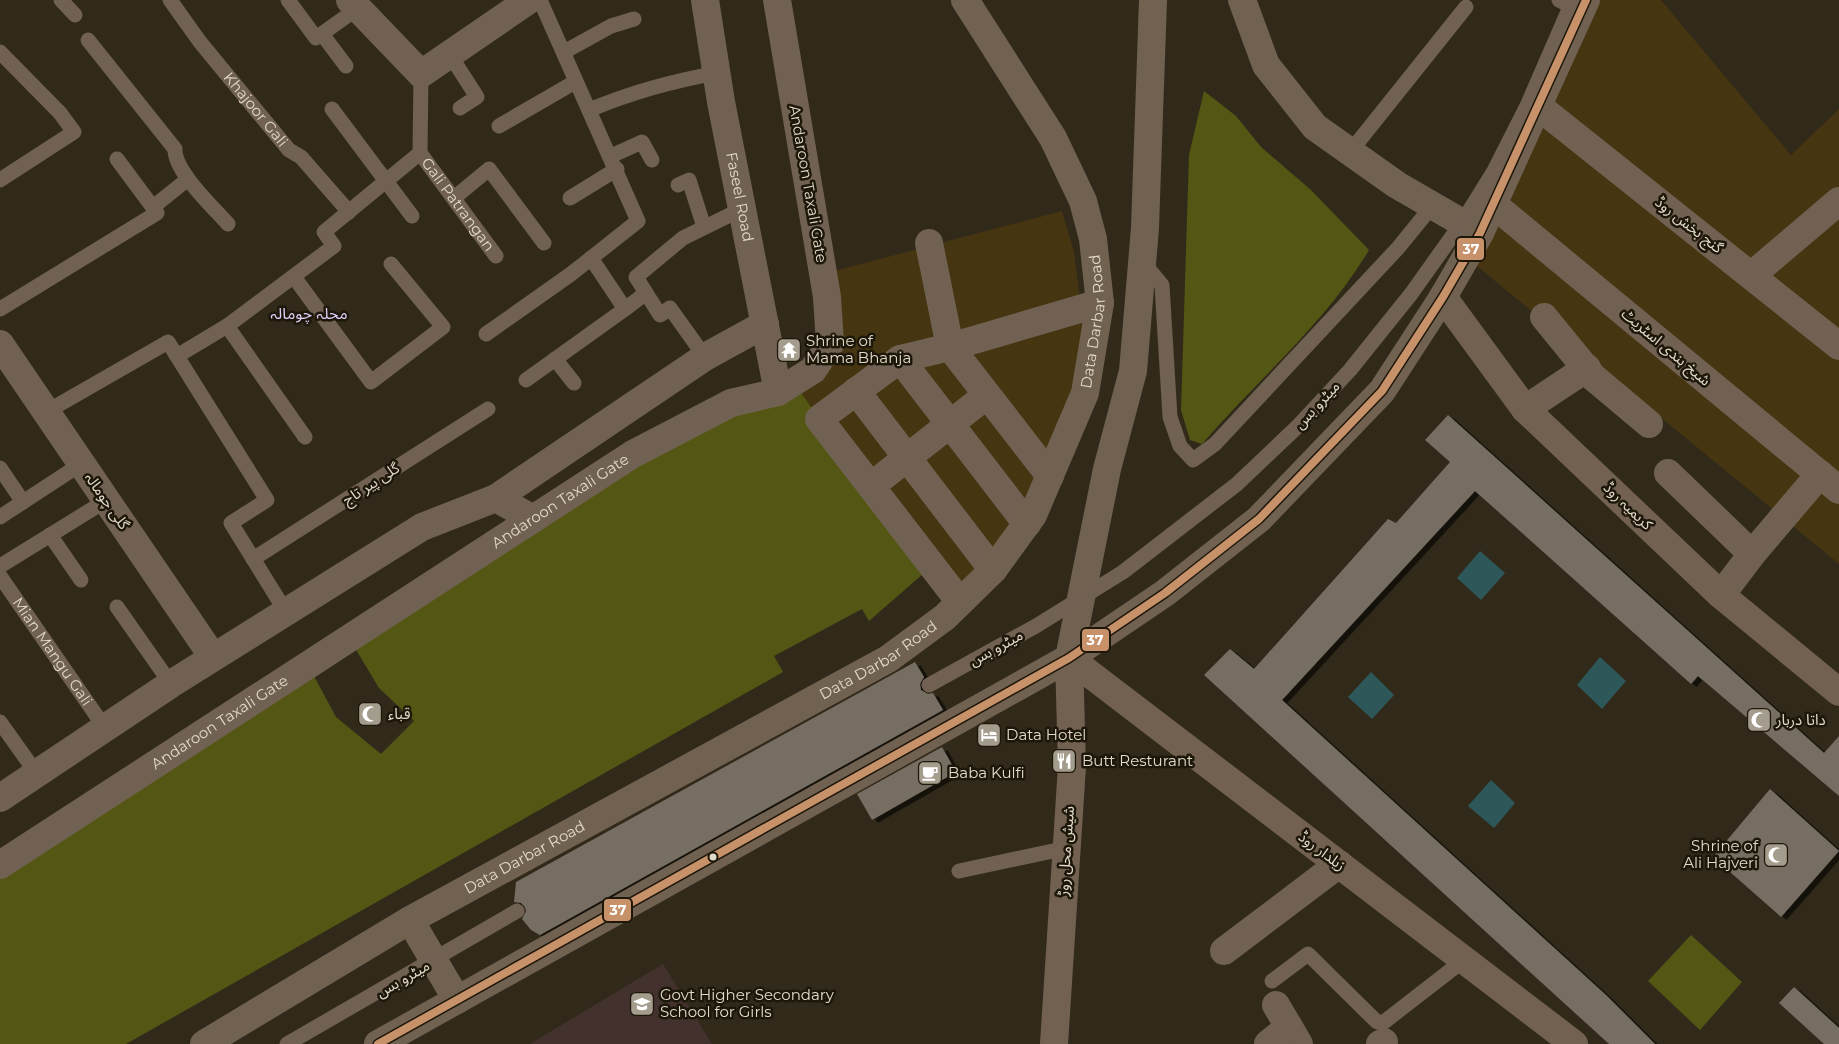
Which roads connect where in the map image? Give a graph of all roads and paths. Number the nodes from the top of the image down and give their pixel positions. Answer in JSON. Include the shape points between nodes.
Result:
{"nodes":[{"id":1,"x":61,"y":0,"type":"edge"},
{"id":2,"x":170,"y":0,"type":"edge"},
{"id":3,"x":288,"y":0,"type":"edge"},
{"id":4,"x":705,"y":0,"type":"edge"},
{"id":5,"x":777,"y":0,"type":"edge"},
{"id":6,"x":964,"y":0,"type":"edge"},
{"id":7,"x":1153,"y":0,"type":"edge"},
{"id":8,"x":1242,"y":0,"type":"edge"},
{"id":9,"x":526,"y":2,"type":"edge"},
{"id":10,"x":1575,"y":3,"type":"edge"},
{"id":11,"x":354,"y":4,"type":"edge"},
{"id":12,"x":1466,"y":7,"type":"dead end"},
{"id":13,"x":75,"y":15,"type":"dead end"},
{"id":14,"x":634,"y":19,"type":"dead end"},
{"id":15,"x":322,"y":34,"type":"junction"},
{"id":16,"x":88,"y":40,"type":"dead end"},
{"id":17,"x":0,"y":52,"type":"edge"},
{"id":18,"x":564,"y":52,"type":"junction"},
{"id":19,"x":450,"y":55,"type":"junction"},
{"id":20,"x":346,"y":66,"type":"dead end"},
{"id":21,"x":717,"y":73,"type":"junction"},
{"id":22,"x":421,"y":74,"type":"junction"},
{"id":23,"x":575,"y":82,"type":"junction"},
{"id":24,"x":1538,"y":106,"type":"junction"},
{"id":25,"x":460,"y":108,"type":"dead end"},
{"id":26,"x":332,"y":109,"type":"dead end"},
{"id":27,"x":588,"y":110,"type":"junction"},
{"id":28,"x":499,"y":126,"type":"dead end"},
{"id":29,"x":1350,"y":152,"type":"junction"},
{"id":30,"x":420,"y":153,"type":"junction"},
{"id":31,"x":117,"y":159,"type":"dead end"},
{"id":32,"x":652,"y":160,"type":"dead end"},
{"id":33,"x":614,"y":162,"type":"junction"},
{"id":34,"x":188,"y":179,"type":"junction"},
{"id":35,"x":0,"y":180,"type":"edge"},
{"id":36,"x":386,"y":181,"type":"junction"},
{"id":37,"x":678,"y":185,"type":"dead end"},
{"id":38,"x":454,"y":198,"type":"junction"},
{"id":39,"x":570,"y":198,"type":"dead end"},
{"id":40,"x":1839,"y":201,"type":"edge"},
{"id":41,"x":1433,"y":205,"type":"junction"},
{"id":42,"x":1494,"y":205,"type":"junction"},
{"id":43,"x":153,"y":207,"type":"junction"},
{"id":44,"x":742,"y":209,"type":"junction"},
{"id":45,"x":349,"y":212,"type":"junction"},
{"id":46,"x":412,"y":216,"type":"dead end"},
{"id":47,"x":228,"y":224,"type":"dead end"},
{"id":48,"x":704,"y":227,"type":"junction"},
{"id":49,"x":1480,"y":233,"type":"junction"},
{"id":50,"x":544,"y":243,"type":"dead end"},
{"id":51,"x":929,"y":243,"type":"dead end"},
{"id":52,"x":496,"y":256,"type":"dead end"},
{"id":53,"x":591,"y":258,"type":"junction"},
{"id":54,"x":1142,"y":261,"type":"junction"},
{"id":55,"x":390,"y":264,"type":"dead end"},
{"id":56,"x":1752,"y":275,"type":"junction"},
{"id":57,"x":294,"y":277,"type":"junction"},
{"id":58,"x":646,"y":293,"type":"junction"},
{"id":59,"x":1443,"y":297,"type":"junction"},
{"id":60,"x":1100,"y":302,"type":"junction"},
{"id":61,"x":0,"y":309,"type":"edge"},
{"id":62,"x":625,"y":309,"type":"junction"},
{"id":63,"x":1544,"y":317,"type":"dead end"},
{"id":64,"x":766,"y":324,"type":"junction"},
{"id":65,"x":227,"y":326,"type":"junction"},
{"id":66,"x":486,"y":334,"type":"dead end"},
{"id":67,"x":0,"y":344,"type":"edge"},
{"id":68,"x":1839,"y":346,"type":"edge"},
{"id":69,"x":950,"y":347,"type":"junction"},
{"id":70,"x":177,"y":356,"type":"junction"},
{"id":71,"x":705,"y":357,"type":"junction"},
{"id":72,"x":555,"y":359,"type":"junction"},
{"id":73,"x":900,"y":359,"type":"junction"},
{"id":74,"x":1587,"y":368,"type":"junction"},
{"id":75,"x":526,"y":380,"type":"dead end"},
{"id":76,"x":574,"y":383,"type":"dead end"},
{"id":77,"x":856,"y":391,"type":"junction"},
{"id":78,"x":778,"y":392,"type":"junction"},
{"id":79,"x":987,"y":395,"type":"junction"},
{"id":80,"x":488,"y":409,"type":"dead end"},
{"id":81,"x":1525,"y":410,"type":"junction"},
{"id":82,"x":46,"y":412,"type":"junction"},
{"id":83,"x":950,"y":424,"type":"junction"},
{"id":84,"x":1649,"y":424,"type":"dead end"},
{"id":85,"x":306,"y":437,"type":"dead end"},
{"id":86,"x":907,"y":457,"type":"junction"},
{"id":87,"x":81,"y":464,"type":"junction"},
{"id":88,"x":0,"y":468,"type":"edge"},
{"id":89,"x":1668,"y":473,"type":"dead end"},
{"id":90,"x":1050,"y":476,"type":"junction"},
{"id":91,"x":1829,"y":482,"type":"edge"},
{"id":92,"x":871,"y":486,"type":"junction"},
{"id":93,"x":496,"y":498,"type":"junction"},
{"id":94,"x":107,"y":500,"type":"junction"},
{"id":95,"x":23,"y":502,"type":"junction"},
{"id":96,"x":0,"y":517,"type":"edge"},
{"id":97,"x":533,"y":519,"type":"junction"},
{"id":98,"x":1027,"y":524,"type":"junction"},
{"id":99,"x":50,"y":535,"type":"junction"},
{"id":100,"x":1752,"y":554,"type":"junction"},
{"id":101,"x":254,"y":559,"type":"junction"},
{"id":102,"x":0,"y":566,"type":"edge"},
{"id":103,"x":993,"y":570,"type":"junction"},
{"id":104,"x":0,"y":576,"type":"edge"},
{"id":105,"x":81,"y":580,"type":"dead end"},
{"id":106,"x":1721,"y":595,"type":"junction"},
{"id":107,"x":960,"y":602,"type":"junction"},
{"id":108,"x":117,"y":607,"type":"dead end"},
{"id":109,"x":286,"y":612,"type":"junction"},
{"id":110,"x":214,"y":657,"type":"junction"},
{"id":111,"x":1069,"y":658,"type":"junction"},
{"id":112,"x":171,"y":684,"type":"junction"},
{"id":113,"x":928,"y":685,"type":"dead end"},
{"id":114,"x":1839,"y":692,"type":"edge"},
{"id":115,"x":0,"y":722,"type":"edge"},
{"id":116,"x":106,"y":728,"type":"junction"},
{"id":117,"x":37,"y":774,"type":"junction"},
{"id":118,"x":0,"y":798,"type":"edge"},
{"id":119,"x":1067,"y":848,"type":"junction"},
{"id":120,"x":1339,"y":864,"type":"junction"},
{"id":121,"x":0,"y":865,"type":"edge"},
{"id":122,"x":959,"y":872,"type":"dead end"},
{"id":123,"x":517,"y":911,"type":"dead end"},
{"id":124,"x":410,"y":920,"type":"junction"},
{"id":125,"x":1224,"y":950,"type":"dead end"},
{"id":126,"x":1464,"y":960,"type":"junction"},
{"id":127,"x":457,"y":1000,"type":"junction"},
{"id":128,"x":1281,"y":1020,"type":"edge"},
{"id":129,"x":388,"y":1042,"type":"edge"},
{"id":130,"x":204,"y":1044,"type":"edge"},
{"id":131,"x":287,"y":1044,"type":"edge"},
{"id":132,"x":1054,"y":1044,"type":"edge"},
{"id":133,"x":1574,"y":1044,"type":"edge"}],
"edges":[{"from":1,"to":13,"type":"lane"},
{"from":2,"to":45,"type":"lane","name":"Khajoor Gali","via":[[200,42],[289,150],[300,157]]},
{"from":3,"to":15,"type":"lane","via":[[316,38]]},
{"from":4,"to":21,"type":"street","name":"Faseel Road"},
{"from":5,"to":78,"type":"street","name":"Andaroon Taxali Gate","via":[[827,297],[830,344],[813,370]]},
{"from":6,"to":60,"type":"main road","name":"Data Darbar Road","via":[[1053,138],[1083,201],[1093,239]]},
{"from":7,"to":54,"type":"main road"},
{"from":8,"to":29,"type":"main road","via":[[1266,65],[1315,127]]},
{"from":9,"to":18,"type":"lane"},
{"from":9,"to":19,"type":"street"},
{"from":10,"to":24,"type":"main road"},
{"from":10,"to":113,"type":"lane","name":"میٹرو بس","bridge":true,"via":[[1494,171],[1464,220],[1411,294],[1350,370],[1297,427],[1236,484],[1123,572],[1036,626]]},
{"from":11,"to":15,"type":"lane"},
{"from":11,"to":22,"type":"street"},
{"from":12,"to":29,"type":"lane"},
{"from":14,"to":18,"type":"lane","via":[[611,26]]},
{"from":15,"to":20,"type":"lane"},
{"from":16,"to":34,"type":"lane","via":[[175,149],[174,158]]},
{"from":17,"to":35,"type":"lane","via":[[60,113],[74,132]]},
{"from":18,"to":23,"type":"lane"},
{"from":19,"to":22,"type":"street"},
{"from":19,"to":25,"type":"lane","via":[[477,97]]},
{"from":21,"to":27,"type":"lane","via":[[663,83]]},
{"from":21,"to":44,"type":"street","name":"Faseel Road"},
{"from":22,"to":30,"type":"lane"},
{"from":23,"to":27,"type":"lane"},
{"from":23,"to":28,"type":"lane"},
{"from":24,"to":42,"type":"main road"},
{"from":24,"to":56,"type":"street","name":"گنج بخش روڈ"},
{"from":26,"to":36,"type":"lane"},
{"from":27,"to":33,"type":"lane"},
{"from":29,"to":41,"type":"main road","via":[[1397,185]]},
{"from":30,"to":36,"type":"lane"},
{"from":30,"to":38,"type":"lane","name":"Gali Patrangan"},
{"from":31,"to":43,"type":"lane"},
{"from":32,"to":33,"type":"lane","via":[[642,142]]},
{"from":33,"to":39,"type":"lane"},
{"from":33,"to":53,"type":"lane","via":[[638,221]]},
{"from":34,"to":43,"type":"lane"},
{"from":34,"to":47,"type":"lane"},
{"from":36,"to":45,"type":"lane"},
{"from":36,"to":46,"type":"lane"},
{"from":37,"to":48,"type":"lane","via":[[689,180]]},
{"from":38,"to":50,"type":"lane","via":[[489,169]]},
{"from":38,"to":52,"type":"lane","name":"Gali Patrangan"},
{"from":40,"to":56,"type":"street"},
{"from":41,"to":49,"type":"main road"},
{"from":41,"to":54,"type":"lane","via":[[1398,248],[1222,437],[1193,460],[1180,446],[1170,417],[1162,285]]},
{"from":42,"to":49,"type":"main road"},
{"from":42,"to":91,"type":"street","name":"شیخ ہندی اسٹریٹ"},
{"from":43,"to":61,"type":"lane","via":[[157,213]]},
{"from":44,"to":48,"type":"lane"},
{"from":44,"to":64,"type":"street","name":"Faseel Road"},
{"from":45,"to":57,"type":"lane","via":[[324,232],[334,246]]},
{"from":48,"to":58,"type":"lane","via":[[683,238],[636,277]]},
{"from":49,"to":59,"type":"main road"},
{"from":51,"to":69,"type":"street"},
{"from":53,"to":62,"type":"lane"},
{"from":53,"to":66,"type":"lane"},
{"from":54,"to":111,"type":"main road","via":[[1133,371],[1107,469]]},
{"from":55,"to":57,"type":"lane","via":[[443,327],[371,382]]},
{"from":56,"to":68,"type":"street","name":"گنج بخش روڈ"},
{"from":57,"to":65,"type":"lane"},
{"from":58,"to":62,"type":"lane"},
{"from":58,"to":71,"type":"lane","via":[[660,315],[670,308]]},
{"from":59,"to":81,"type":"street","name":"کریمیہ روڈ"},
{"from":59,"to":111,"type":"main road","via":[[1382,391],[1259,518],[1165,593]]},
{"from":60,"to":69,"type":"street"},
{"from":60,"to":90,"type":"main road","name":"Data Darbar Road","via":[[1084,393]]},
{"from":62,"to":72,"type":"lane"},
{"from":63,"to":74,"type":"street"},
{"from":64,"to":71,"type":"street"},
{"from":64,"to":78,"type":"street","name":"Faseel Road"},
{"from":65,"to":70,"type":"lane"},
{"from":65,"to":85,"type":"lane"},
{"from":67,"to":82,"type":"street","name":"گلی چومالہ"},
{"from":69,"to":73,"type":"street"},
{"from":69,"to":79,"type":"street"},
{"from":70,"to":82,"type":"lane","via":[[168,342]]},
{"from":70,"to":101,"type":"lane","via":[[267,500],[231,523]]},
{"from":71,"to":93,"type":"street"},
{"from":72,"to":75,"type":"lane"},
{"from":72,"to":76,"type":"lane"},
{"from":73,"to":77,"type":"street"},
{"from":73,"to":83,"type":"street"},
{"from":74,"to":81,"type":"street"},
{"from":74,"to":84,"type":"street","via":[[1593,377]]},
{"from":77,"to":86,"type":"street"},
{"from":77,"to":92,"type":"street","via":[[819,419]]},
{"from":78,"to":97,"type":"street","name":"Andaroon Taxali Gate","via":[[723,407],[633,454]]},
{"from":79,"to":83,"type":"street"},
{"from":79,"to":90,"type":"street"},
{"from":80,"to":101,"type":"lane","name":"گلی پیر تاج"},
{"from":81,"to":106,"type":"street","name":"کریمیہ روڈ"},
{"from":82,"to":87,"type":"street","name":"گلی چومالہ"},
{"from":83,"to":86,"type":"street"},
{"from":83,"to":98,"type":"street"},
{"from":86,"to":92,"type":"street"},
{"from":86,"to":103,"type":"street"},
{"from":87,"to":94,"type":"street","name":"گلی چومالہ"},
{"from":87,"to":95,"type":"lane"},
{"from":88,"to":95,"type":"lane"},
{"from":89,"to":100,"type":"street"},
{"from":90,"to":98,"type":"main road","name":"Data Darbar Road"},
{"from":91,"to":100,"type":"street"},
{"from":92,"to":107,"type":"street"},
{"from":93,"to":97,"type":"street"},
{"from":93,"to":109,"type":"street","via":[[422,527]]},
{"from":94,"to":99,"type":"lane"},
{"from":94,"to":110,"type":"street","name":"گلی چومالہ"},
{"from":95,"to":96,"type":"lane"},
{"from":97,"to":121,"type":"street","name":"Andaroon Taxali Gate"},
{"from":98,"to":103,"type":"main road","name":"Data Darbar Road"},
{"from":99,"to":102,"type":"lane"},
{"from":99,"to":105,"type":"lane"},
{"from":100,"to":106,"type":"street"},
{"from":101,"to":109,"type":"lane"},
{"from":103,"to":107,"type":"main road","name":"Data Darbar Road"},
{"from":104,"to":116,"type":"lane","name":"Mian Mangu Gali"},
{"from":106,"to":114,"type":"street","name":"کریمیہ روڈ"},
{"from":107,"to":124,"type":"main road","name":"Data Darbar Road","via":[[888,659]]},
{"from":108,"to":112,"type":"lane"},
{"from":109,"to":110,"type":"street"},
{"from":110,"to":112,"type":"street"},
{"from":111,"to":119,"type":"street","name":"شیش محل روڑ","via":[[1072,766]]},
{"from":111,"to":120,"type":"street","name":"زیلدار روڈ"},
{"from":111,"to":127,"type":"main road"},
{"from":112,"to":116,"type":"street"},
{"from":115,"to":117,"type":"lane"},
{"from":116,"to":117,"type":"street"},
{"from":117,"to":118,"type":"street"},
{"from":119,"to":122,"type":"lane"},
{"from":119,"to":132,"type":"street","name":"شیش محل روڑ"},
{"from":120,"to":125,"type":"street"},
{"from":120,"to":126,"type":"street","name":"زیلدار روڈ"},
{"from":123,"to":131,"type":"lane","name":"میٹرو بس","bridge":true},
{"from":124,"to":127,"type":"main road"},
{"from":124,"to":130,"type":"main road","name":"Data Darbar Road"},
{"from":126,"to":128,"type":"lane","via":[[1384,1022],[1378,1022],[1308,954]]},
{"from":126,"to":133,"type":"street","name":"زیلدار روڈ"},
{"from":127,"to":129,"type":"main road"}]}
